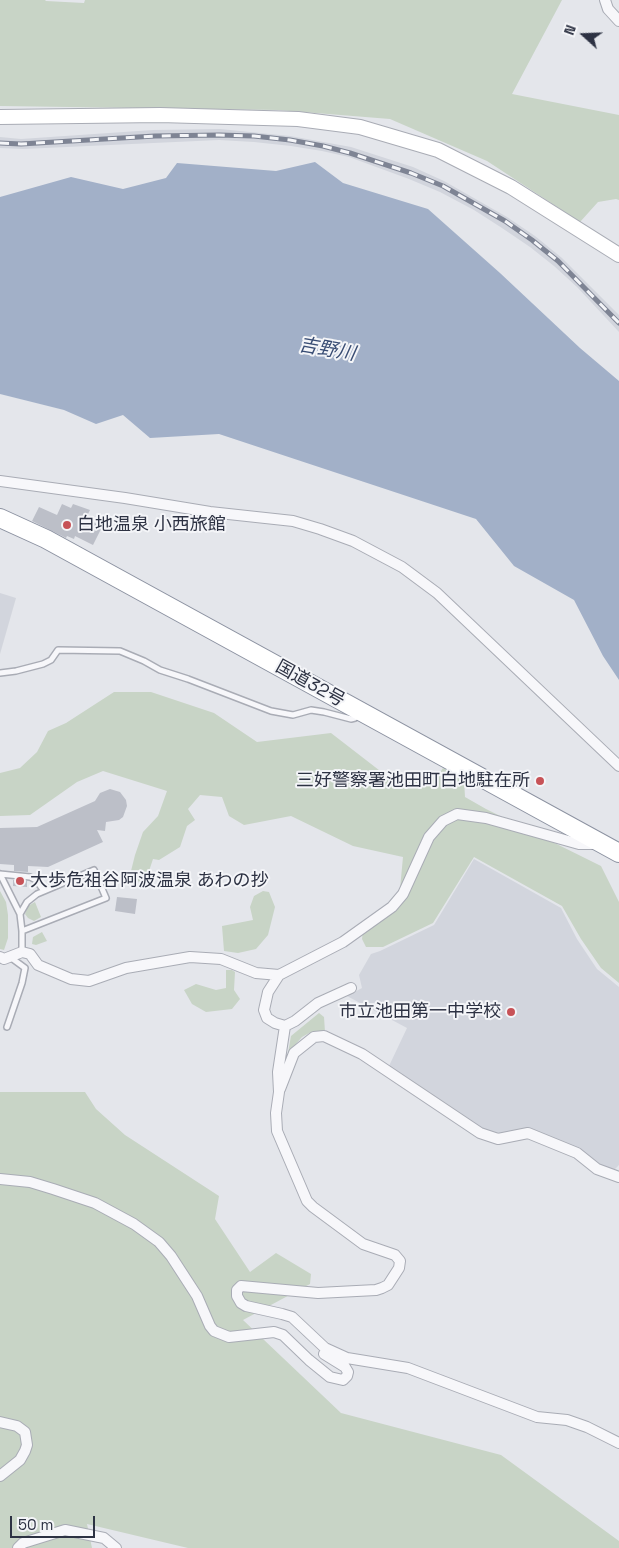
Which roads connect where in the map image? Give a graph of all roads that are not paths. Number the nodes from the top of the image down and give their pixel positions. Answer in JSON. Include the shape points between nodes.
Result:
{"nodes":[{"id":1,"x":605,"y":0,"type":"edge"},
{"id":2,"x":619,"y":21,"type":"edge"},
{"id":3,"x":0,"y":117,"type":"edge"},
{"id":4,"x":619,"y":255,"type":"edge"},
{"id":5,"x":0,"y":481,"type":"edge"},
{"id":6,"x":0,"y":518,"type":"edge"},
{"id":7,"x":0,"y":674,"type":"edge"},
{"id":8,"x":360,"y":711,"type":"junction"},
{"id":9,"x":619,"y":766,"type":"edge"},
{"id":10,"x":602,"y":844,"type":"junction"},
{"id":11,"x":619,"y":853,"type":"edge"},
{"id":12,"x":0,"y":874,"type":"edge"},
{"id":13,"x":44,"y":891,"type":"junction"},
{"id":14,"x":20,"y":914,"type":"junction"},
{"id":15,"x":22,"y":931,"type":"junction"},
{"id":16,"x":22,"y":952,"type":"junction"},
{"id":17,"x":5,"y":957,"type":"edge"},
{"id":18,"x":279,"y":975,"type":"junction"},
{"id":19,"x":350,"y":988,"type":"dead end"},
{"id":20,"x":285,"y":1026,"type":"junction"},
{"id":21,"x":7,"y":1028,"type":"dead end"},
{"id":22,"x":278,"y":1092,"type":"junction"},
{"id":23,"x":619,"y":1177,"type":"edge"},
{"id":24,"x":0,"y":1179,"type":"edge"},
{"id":25,"x":325,"y":1348,"type":"junction"},
{"id":26,"x":0,"y":1422,"type":"edge"},
{"id":27,"x":619,"y":1443,"type":"edge"},
{"id":28,"x":0,"y":1476,"type":"edge"},
{"id":29,"x":18,"y":1548,"type":"edge"},
{"id":30,"x":116,"y":1548,"type":"edge"}],
"edges":[{"from":1,"to":2,"type":"street"},
{"from":3,"to":4,"type":"street","via":[[160,115],[298,119],[360,127],[438,150],[511,187]]},
{"from":5,"to":9,"type":"street","via":[[293,521],[353,541],[402,567],[437,593]]},
{"from":6,"to":8,"type":"highway","name":"国道32号","via":[[46,539]]},
{"from":7,"to":8,"type":"lane","via":[[43,664],[58,650],[120,651],[160,670],[271,711],[293,715],[311,710],[351,719]]},
{"from":8,"to":10,"type":"highway","name":"国道32号"},
{"from":10,"to":11,"type":"highway","name":"国道32号"},
{"from":10,"to":18,"type":"street","via":[[579,844],[486,818],[457,814],[443,821],[429,837],[404,894],[392,907],[343,942]]},
{"from":12,"to":13,"type":"lane","via":[[30,877],[41,884]]},
{"from":12,"to":14,"type":"lane"},
{"from":13,"to":14,"type":"lane","via":[[27,902]]},
{"from":13,"to":15,"type":"lane","via":[[94,870],[106,898]]},
{"from":14,"to":15,"type":"lane"},
{"from":15,"to":16,"type":"lane"},
{"from":16,"to":17,"type":"street"},
{"from":16,"to":18,"type":"street","via":[[30,954],[38,965],[71,979],[89,981],[126,968],[190,958],[221,959],[256,973]]},
{"from":17,"to":21,"type":"lane","via":[[25,968]]},
{"from":18,"to":20,"type":"street","via":[[268,992],[264,1010],[267,1018]]},
{"from":19,"to":20,"type":"street","via":[[318,1003]]},
{"from":20,"to":22,"type":"street"},
{"from":22,"to":23,"type":"street","via":[[294,1053],[314,1037],[324,1036],[362,1054],[480,1133],[498,1139],[528,1133],[577,1153],[597,1169]]},
{"from":22,"to":25,"type":"street","via":[[277,1132],[307,1201],[363,1244],[400,1261],[388,1284],[376,1290],[318,1293],[241,1286],[237,1290],[241,1303],[292,1318]]},
{"from":24,"to":25,"type":"street","via":[[30,1182],[95,1203],[134,1224],[159,1242],[171,1256],[197,1296],[214,1331],[229,1336],[274,1332],[282,1335],[330,1377],[343,1380],[348,1372],[324,1354]]},
{"from":25,"to":27,"type":"street","via":[[347,1358],[408,1368],[537,1417],[567,1420],[587,1427]]},
{"from":26,"to":28,"type":"street","via":[[17,1426],[25,1432],[27,1445],[20,1460]]},
{"from":29,"to":30,"type":"street","via":[[23,1543],[65,1530],[104,1538]]}]}
